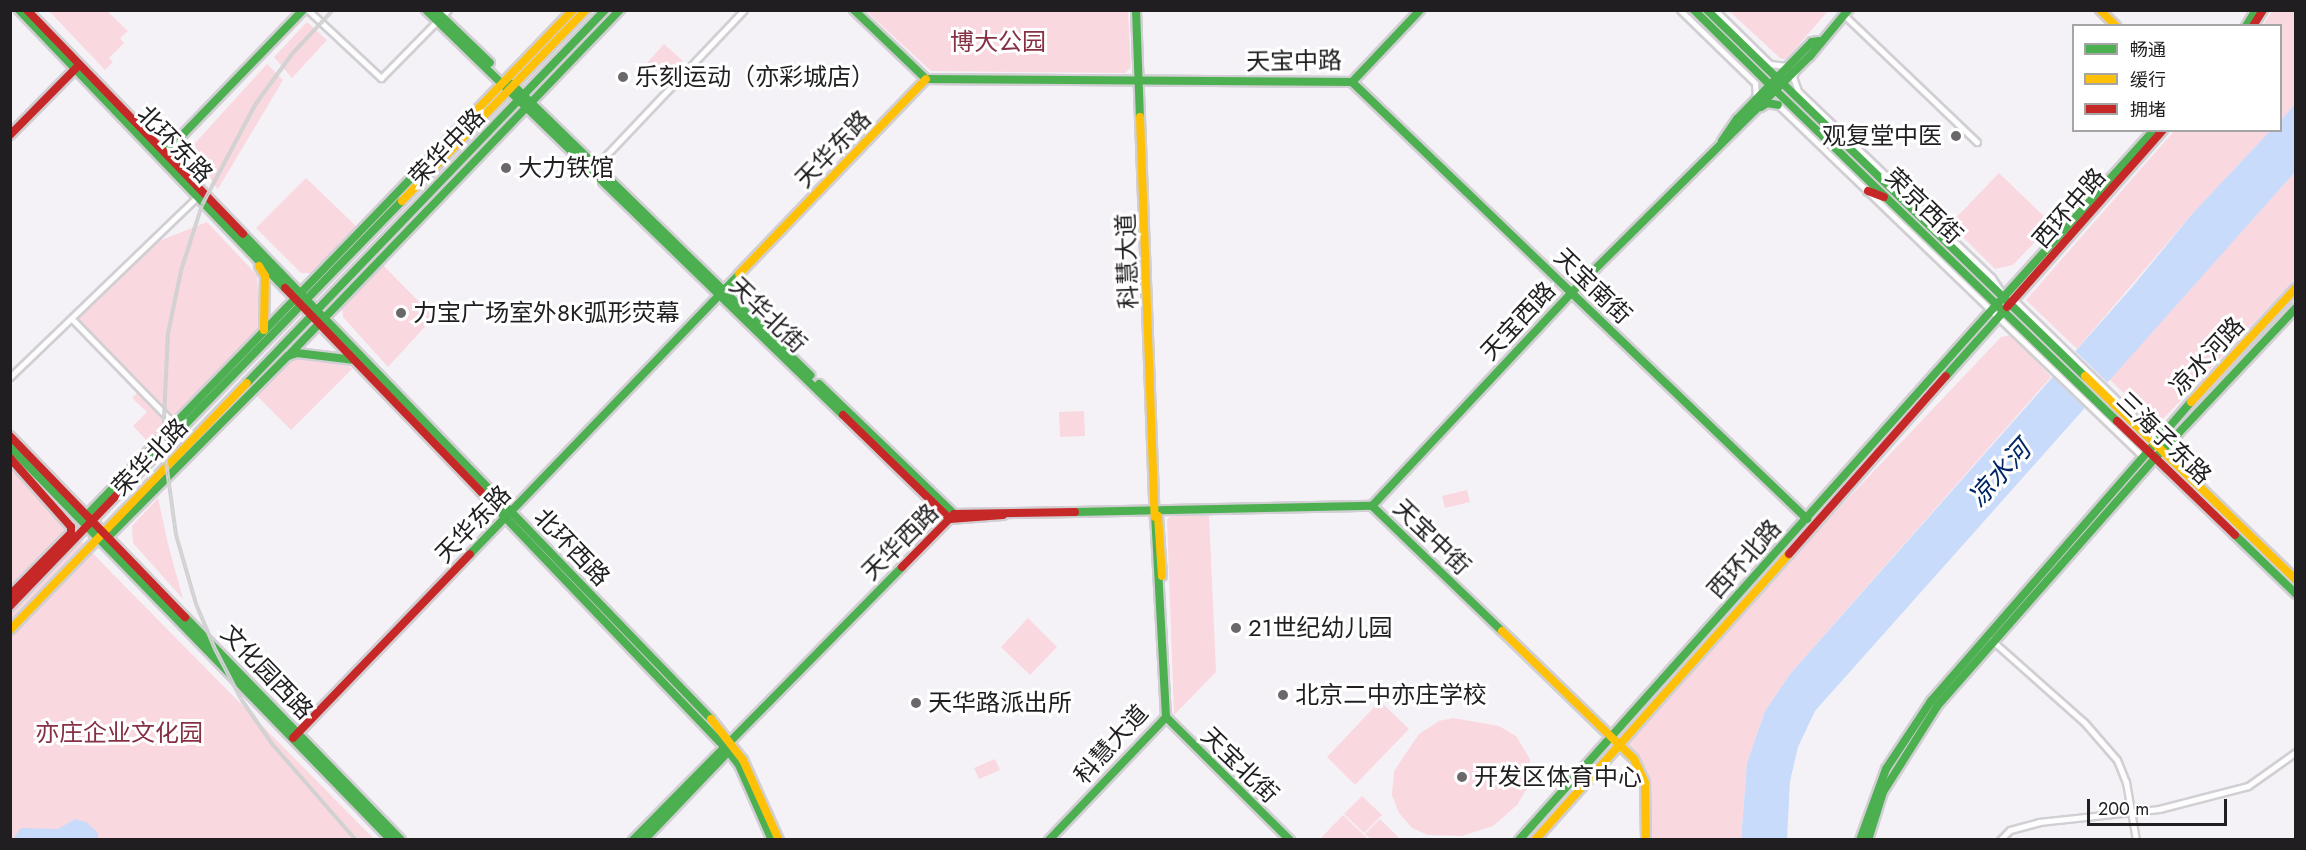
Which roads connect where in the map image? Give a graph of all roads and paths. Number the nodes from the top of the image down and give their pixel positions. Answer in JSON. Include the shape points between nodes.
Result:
{"nodes":[{"id":1,"x":19,"y":10,"type":"edge"},
{"id":2,"x":27,"y":10,"type":"edge"},
{"id":3,"x":303,"y":10,"type":"edge"},
{"id":4,"x":308,"y":10,"type":"edge"},
{"id":5,"x":426,"y":10,"type":"edge"},
{"id":6,"x":435,"y":10,"type":"edge"},
{"id":7,"x":448,"y":10,"type":"edge"},
{"id":8,"x":573,"y":10,"type":"edge"},
{"id":9,"x":586,"y":10,"type":"edge"},
{"id":10,"x":606,"y":10,"type":"edge"},
{"id":11,"x":620,"y":10,"type":"edge"},
{"id":12,"x":744,"y":10,"type":"edge"},
{"id":13,"x":854,"y":10,"type":"edge"},
{"id":14,"x":1136,"y":10,"type":"edge"},
{"id":15,"x":1420,"y":10,"type":"edge"},
{"id":16,"x":1680,"y":10,"type":"edge"},
{"id":17,"x":1694,"y":10,"type":"edge"},
{"id":18,"x":1707,"y":10,"type":"edge"},
{"id":19,"x":1714,"y":10,"type":"edge"},
{"id":20,"x":2100,"y":10,"type":"edge"},
{"id":21,"x":2256,"y":10,"type":"edge"},
{"id":22,"x":2263,"y":10,"type":"edge"},
{"id":23,"x":1844,"y":13,"type":"edge"},
{"id":24,"x":440,"y":19,"type":"junction"},
{"id":25,"x":2114,"y":24,"type":"edge"},
{"id":26,"x":2247,"y":24,"type":"edge"},
{"id":27,"x":2254,"y":24,"type":"edge"},
{"id":28,"x":572,"y":25,"type":"junction"},
{"id":29,"x":553,"y":31,"type":"junction"},
{"id":30,"x":77,"y":67,"type":"junction"},
{"id":31,"x":1793,"y":67,"type":"junction"},
{"id":32,"x":927,"y":79,"type":"junction"},
{"id":33,"x":1139,"y":80,"type":"junction"},
{"id":34,"x":1779,"y":80,"type":"junction"},
{"id":35,"x":505,"y":81,"type":"junction"},
{"id":36,"x":1352,"y":81,"type":"junction"},
{"id":37,"x":1773,"y":87,"type":"junction"},
{"id":38,"x":512,"y":88,"type":"junction"},
{"id":39,"x":522,"y":98,"type":"junction"},
{"id":40,"x":1756,"y":100,"type":"junction"},
{"id":41,"x":529,"y":105,"type":"junction"},
{"id":42,"x":1778,"y":105,"type":"joint"},
{"id":43,"x":1747,"y":120,"type":"junction"},
{"id":44,"x":2152,"y":132,"type":"edge"},
{"id":45,"x":2161,"y":132,"type":"edge"},
{"id":46,"x":10,"y":135,"type":"edge"},
{"id":47,"x":1722,"y":141,"type":"junction"},
{"id":48,"x":1977,"y":142,"type":"dead end"},
{"id":49,"x":486,"y":150,"type":"junction"},
{"id":50,"x":163,"y":155,"type":"junction"},
{"id":51,"x":462,"y":159,"type":"junction"},
{"id":52,"x":594,"y":167,"type":"junction"},
{"id":53,"x":192,"y":190,"type":"junction"},
{"id":54,"x":1868,"y":191,"type":"junction"},
{"id":55,"x":1887,"y":198,"type":"junction"},
{"id":56,"x":195,"y":200,"type":"junction"},
{"id":57,"x":370,"y":234,"type":"junction"},
{"id":58,"x":351,"y":241,"type":"junction"},
{"id":59,"x":2295,"y":288,"type":"edge"},
{"id":60,"x":721,"y":293,"type":"junction"},
{"id":61,"x":1571,"y":293,"type":"junction"},
{"id":62,"x":298,"y":296,"type":"junction"},
{"id":63,"x":2004,"y":297,"type":"junction"},
{"id":64,"x":2012,"y":302,"type":"junction"},
{"id":65,"x":305,"y":304,"type":"junction"},
{"id":66,"x":1995,"y":307,"type":"junction"},
{"id":67,"x":2295,"y":308,"type":"edge"},
{"id":68,"x":315,"y":313,"type":"junction"},
{"id":69,"x":2002,"y":314,"type":"junction"},
{"id":70,"x":72,"y":319,"type":"junction"},
{"id":71,"x":322,"y":320,"type":"junction"},
{"id":72,"x":263,"y":331,"type":"junction"},
{"id":73,"x":2047,"y":338,"type":"junction"},
{"id":74,"x":2060,"y":344,"type":"junction"},
{"id":75,"x":2035,"y":351,"type":"junction"},
{"id":76,"x":2065,"y":352,"type":"junction"},
{"id":77,"x":288,"y":356,"type":"junction"},
{"id":78,"x":234,"y":361,"type":"junction"},
{"id":79,"x":2053,"y":361,"type":"junction"},
{"id":80,"x":358,"y":362,"type":"junction"},
{"id":81,"x":10,"y":377,"type":"edge"},
{"id":82,"x":257,"y":386,"type":"junction"},
{"id":83,"x":223,"y":388,"type":"junction"},
{"id":84,"x":236,"y":395,"type":"junction"},
{"id":85,"x":2103,"y":401,"type":"junction"},
{"id":86,"x":174,"y":424,"type":"junction"},
{"id":87,"x":10,"y":436,"type":"edge"},
{"id":88,"x":10,"y":447,"type":"edge"},
{"id":89,"x":2150,"y":447,"type":"junction"},
{"id":90,"x":2158,"y":454,"type":"junction"},
{"id":91,"x":156,"y":456,"type":"junction"},
{"id":92,"x":10,"y":458,"type":"edge"},
{"id":93,"x":135,"y":464,"type":"junction"},
{"id":94,"x":23,"y":471,"type":"junction"},
{"id":95,"x":1372,"y":506,"type":"junction"},
{"id":96,"x":1156,"y":509,"type":"junction"},
{"id":97,"x":87,"y":514,"type":"junction"},
{"id":98,"x":509,"y":515,"type":"junction"},
{"id":99,"x":952,"y":516,"type":"junction"},
{"id":100,"x":1807,"y":519,"type":"junction"},
{"id":101,"x":90,"y":524,"type":"junction"},
{"id":102,"x":104,"y":537,"type":"junction"},
{"id":103,"x":2295,"y":580,"type":"edge"},
{"id":104,"x":2295,"y":594,"type":"edge"},
{"id":105,"x":10,"y":595,"type":"edge"},
{"id":106,"x":10,"y":606,"type":"edge"},
{"id":107,"x":10,"y":630,"type":"edge"},
{"id":108,"x":1990,"y":639,"type":"junction"},
{"id":109,"x":1166,"y":717,"type":"junction"},
{"id":110,"x":295,"y":735,"type":"junction"},
{"id":111,"x":1610,"y":737,"type":"junction"},
{"id":112,"x":1619,"y":746,"type":"junction"},
{"id":113,"x":729,"y":747,"type":"junction"},
{"id":114,"x":2295,"y":752,"type":"edge"},
{"id":115,"x":2133,"y":813,"type":"junction"},
{"id":116,"x":392,"y":840,"type":"edge"},
{"id":117,"x":401,"y":840,"type":"edge"},
{"id":118,"x":633,"y":840,"type":"edge"},
{"id":119,"x":644,"y":840,"type":"edge"},
{"id":120,"x":772,"y":840,"type":"edge"},
{"id":121,"x":779,"y":840,"type":"edge"},
{"id":122,"x":1049,"y":840,"type":"edge"},
{"id":123,"x":1290,"y":840,"type":"edge"},
{"id":124,"x":1519,"y":840,"type":"edge"},
{"id":125,"x":1535,"y":840,"type":"edge"},
{"id":126,"x":1646,"y":840,"type":"edge"},
{"id":127,"x":1860,"y":840,"type":"edge"},
{"id":128,"x":1868,"y":840,"type":"edge"},
{"id":129,"x":2000,"y":840,"type":"edge"},
{"id":130,"x":2136,"y":840,"type":"edge"}],
"edges":[{"from":1,"to":30,"type":"street","name":"北环东路"},
{"from":2,"to":30,"type":"street","name":"北环东路"},
{"from":3,"to":50,"type":"street"},
{"from":4,"to":24,"type":"street","via":[[381,78]]},
{"from":5,"to":24,"type":"street"},
{"from":6,"to":24,"type":"street"},
{"from":7,"to":24,"type":"street"},
{"from":8,"to":29,"type":"street"},
{"from":9,"to":28,"type":"street","name":"荣华中路"},
{"from":10,"to":39,"type":"street","name":"荣华中路"},
{"from":11,"to":41,"type":"street"},
{"from":12,"to":52,"type":"street"},
{"from":13,"to":32,"type":"street"},
{"from":14,"to":33,"type":"street","name":"科慧大道"},
{"from":15,"to":36,"type":"street","name":"天宝中路"},
{"from":16,"to":40,"type":"street","via":[[1755,83]]},
{"from":17,"to":37,"type":"street","name":"荣京西街"},
{"from":18,"to":34,"type":"street","name":"荣京西街"},
{"from":19,"to":31,"type":"street","via":[[1770,64]]},
{"from":20,"to":25,"type":"street"},
{"from":21,"to":26,"type":"street"},
{"from":22,"to":27,"type":"street"},
{"from":23,"to":31,"type":"street"},
{"from":23,"to":48,"type":"street"},
{"from":24,"to":35,"type":"street","name":"天华北街"},
{"from":28,"to":29,"type":"street"},
{"from":28,"to":38,"type":"street","name":"荣华中路"},
{"from":29,"to":35,"type":"street"},
{"from":30,"to":46,"type":"street"},
{"from":30,"to":50,"type":"street","name":"北环东路"},
{"from":31,"to":34,"type":"street"},
{"from":31,"to":63,"type":"street","via":[[1798,91],[1992,278]]},
{"from":32,"to":33,"type":"street"},
{"from":32,"to":60,"type":"street","name":"天华东路"},
{"from":33,"to":36,"type":"street","name":"天宝中路"},
{"from":33,"to":96,"type":"street","name":"科慧大道"},
{"from":34,"to":37,"type":"street"},
{"from":34,"to":63,"type":"street","name":"荣京西街"},
{"from":35,"to":38,"type":"street","name":"天华北街"},
{"from":35,"to":58,"type":"street"},
{"from":36,"to":61,"type":"street","name":"天宝南街"},
{"from":37,"to":40,"type":"street","name":"天宝西路"},
{"from":37,"to":43,"type":"street","name":"天宝西路"},
{"from":37,"to":55,"type":"street","name":"荣京西街"},
{"from":38,"to":39,"type":"street","name":"天华北街"},
{"from":38,"to":57,"type":"street","name":"荣华中路"},
{"from":39,"to":41,"type":"street","name":"天华北街"},
{"from":39,"to":51,"type":"street","name":"荣华中路"},
{"from":40,"to":47,"type":"street","name":"天宝西路"},
{"from":41,"to":49,"type":"street"},
{"from":41,"to":52,"type":"street","name":"天华北街"},
{"from":41,"to":60,"type":"street","name":"天华北街"},
{"from":42,"to":43,"type":"street","via":[[1764,105]]},
{"from":42,"to":54,"type":"street"},
{"from":43,"to":47,"type":"street","name":"天宝西路"},
{"from":44,"to":63,"type":"street","name":"西环中路"},
{"from":45,"to":64,"type":"street","name":"西环中路"},
{"from":47,"to":61,"type":"street","name":"天宝西路"},
{"from":49,"to":51,"type":"street"},
{"from":49,"to":71,"type":"street"},
{"from":50,"to":53,"type":"street","name":"北环东路"},
{"from":50,"to":62,"type":"street","name":"北环东路"},
{"from":51,"to":68,"type":"street","name":"荣华中路"},
{"from":52,"to":60,"type":"street","name":"天华北街"},
{"from":53,"to":56,"type":"street"},
{"from":53,"to":62,"type":"street","name":"北环东路"},
{"from":54,"to":55,"type":"street"},
{"from":54,"to":66,"type":"street"},
{"from":55,"to":66,"type":"street","name":"荣京西街"},
{"from":56,"to":70,"type":"street"},
{"from":56,"to":72,"type":"street","via":[[262,269],[267,319]]},
{"from":57,"to":58,"type":"street"},
{"from":57,"to":65,"type":"street","name":"荣华中路"},
{"from":58,"to":62,"type":"street"},
{"from":59,"to":89,"type":"street","name":"凉水河路"},
{"from":60,"to":98,"type":"street","name":"天华东路"},
{"from":60,"to":99,"type":"street","name":"天华北街"},
{"from":61,"to":95,"type":"street","name":"天宝西路"},
{"from":61,"to":100,"type":"street","name":"天宝南街"},
{"from":62,"to":65,"type":"street","name":"北环东路"},
{"from":62,"to":72,"type":"street"},
{"from":63,"to":64,"type":"street","name":"荣京西街"},
{"from":63,"to":66,"type":"street","name":"西环中路"},
{"from":64,"to":69,"type":"street","name":"西环中路"},
{"from":64,"to":73,"type":"street","name":"三海子东路"},
{"from":64,"to":74,"type":"street"},
{"from":65,"to":68,"type":"street","name":"北环西路"},
{"from":65,"to":83,"type":"street","name":"荣华北路"},
{"from":66,"to":69,"type":"street","name":"荣京西街"},
{"from":66,"to":100,"type":"street","name":"西环北路"},
{"from":67,"to":90,"type":"street","name":"凉水河路"},
{"from":68,"to":71,"type":"street","name":"北环西路"},
{"from":68,"to":84,"type":"street","name":"荣华北路"},
{"from":69,"to":75,"type":"street"},
{"from":69,"to":79,"type":"street","name":"三海子东路"},
{"from":69,"to":112,"type":"street","name":"西环北路"},
{"from":70,"to":81,"type":"street"},
{"from":70,"to":86,"type":"street"},
{"from":71,"to":77,"type":"street"},
{"from":71,"to":80,"type":"street","name":"北环西路"},
{"from":71,"to":98,"type":"street","name":"北环西路"},
{"from":72,"to":78,"type":"street"},
{"from":73,"to":74,"type":"street"},
{"from":73,"to":76,"type":"street","name":"三海子东路"},
{"from":74,"to":76,"type":"street"},
{"from":75,"to":79,"type":"street"},
{"from":75,"to":79,"type":"street"},
{"from":76,"to":85,"type":"street","name":"三海子东路"},
{"from":77,"to":80,"type":"street","via":[[297,353]]},
{"from":77,"to":82,"type":"street"},
{"from":78,"to":83,"type":"street"},
{"from":78,"to":86,"type":"street"},
{"from":79,"to":85,"type":"street","name":"三海子东路"},
{"from":80,"to":98,"type":"street","name":"北环西路"},
{"from":82,"to":84,"type":"street"},
{"from":82,"to":102,"type":"street"},
{"from":83,"to":91,"type":"street","name":"荣华北路"},
{"from":84,"to":102,"type":"street","name":"荣华北路"},
{"from":85,"to":89,"type":"street","name":"三海子东路"},
{"from":85,"to":89,"type":"street"},
{"from":86,"to":93,"type":"street"},
{"from":87,"to":97,"type":"street"},
{"from":88,"to":94,"type":"street"},
{"from":88,"to":101,"type":"street"},
{"from":89,"to":90,"type":"street","name":"三海子东路"},
{"from":89,"to":108,"type":"street","name":"凉水河路"},
{"from":90,"to":103,"type":"street","name":"三海子东路"},
{"from":90,"to":104,"type":"street","name":"三海子东路"},
{"from":90,"to":108,"type":"street","name":"凉水河路"},
{"from":91,"to":93,"type":"street"},
{"from":91,"to":101,"type":"street","name":"荣华北路"},
{"from":92,"to":94,"type":"street"},
{"from":93,"to":97,"type":"street"},
{"from":94,"to":105,"type":"street","via":[[71,527],[71,533]]},
{"from":95,"to":96,"type":"street","name":"天宝中街"},
{"from":95,"to":111,"type":"street","name":"天宝中街"},
{"from":96,"to":99,"type":"street","name":"天华西路"},
{"from":96,"to":109,"type":"street","name":"科慧大道"},
{"from":97,"to":101,"type":"street"},
{"from":98,"to":110,"type":"street","name":"天华东路"},
{"from":98,"to":113,"type":"street","name":"北环西路"},
{"from":99,"to":113,"type":"street","name":"天华西路"},
{"from":100,"to":111,"type":"street","name":"西环北路"},
{"from":101,"to":102,"type":"street","name":"文化园西路"},
{"from":101,"to":106,"type":"street","name":"荣华北路"},
{"from":102,"to":107,"type":"street","name":"荣华北路"},
{"from":102,"to":110,"type":"street","name":"文化园西路"},
{"from":108,"to":115,"type":"street","via":[[2084,722],[2117,760]]},
{"from":108,"to":127,"type":"street","via":[[1910,730],[1877,788]]},
{"from":108,"to":128,"type":"street","via":[[1906,750],[1883,792]]},
{"from":109,"to":122,"type":"street","name":"科慧大道"},
{"from":109,"to":123,"type":"street","name":"天宝北街"},
{"from":110,"to":116,"type":"street","name":"文化园西路"},
{"from":110,"to":117,"type":"street","name":"文化园西路"},
{"from":111,"to":112,"type":"street","name":"天宝中街"},
{"from":111,"to":124,"type":"street","name":"西环北路"},
{"from":112,"to":125,"type":"street","name":"西环北路"},
{"from":112,"to":126,"type":"street","name":"天宝中街","via":[[1634,759],[1645,783]]},
{"from":113,"to":118,"type":"street","name":"天华西路"},
{"from":113,"to":119,"type":"street","name":"天华西路"},
{"from":113,"to":120,"type":"street","name":"北环西路"},
{"from":113,"to":121,"type":"street","name":"北环西路"},
{"from":114,"to":115,"type":"street","via":[[2247,786]]},
{"from":115,"to":129,"type":"street","via":[[2039,822],[2010,830]]},
{"from":115,"to":130,"type":"street"}]}
